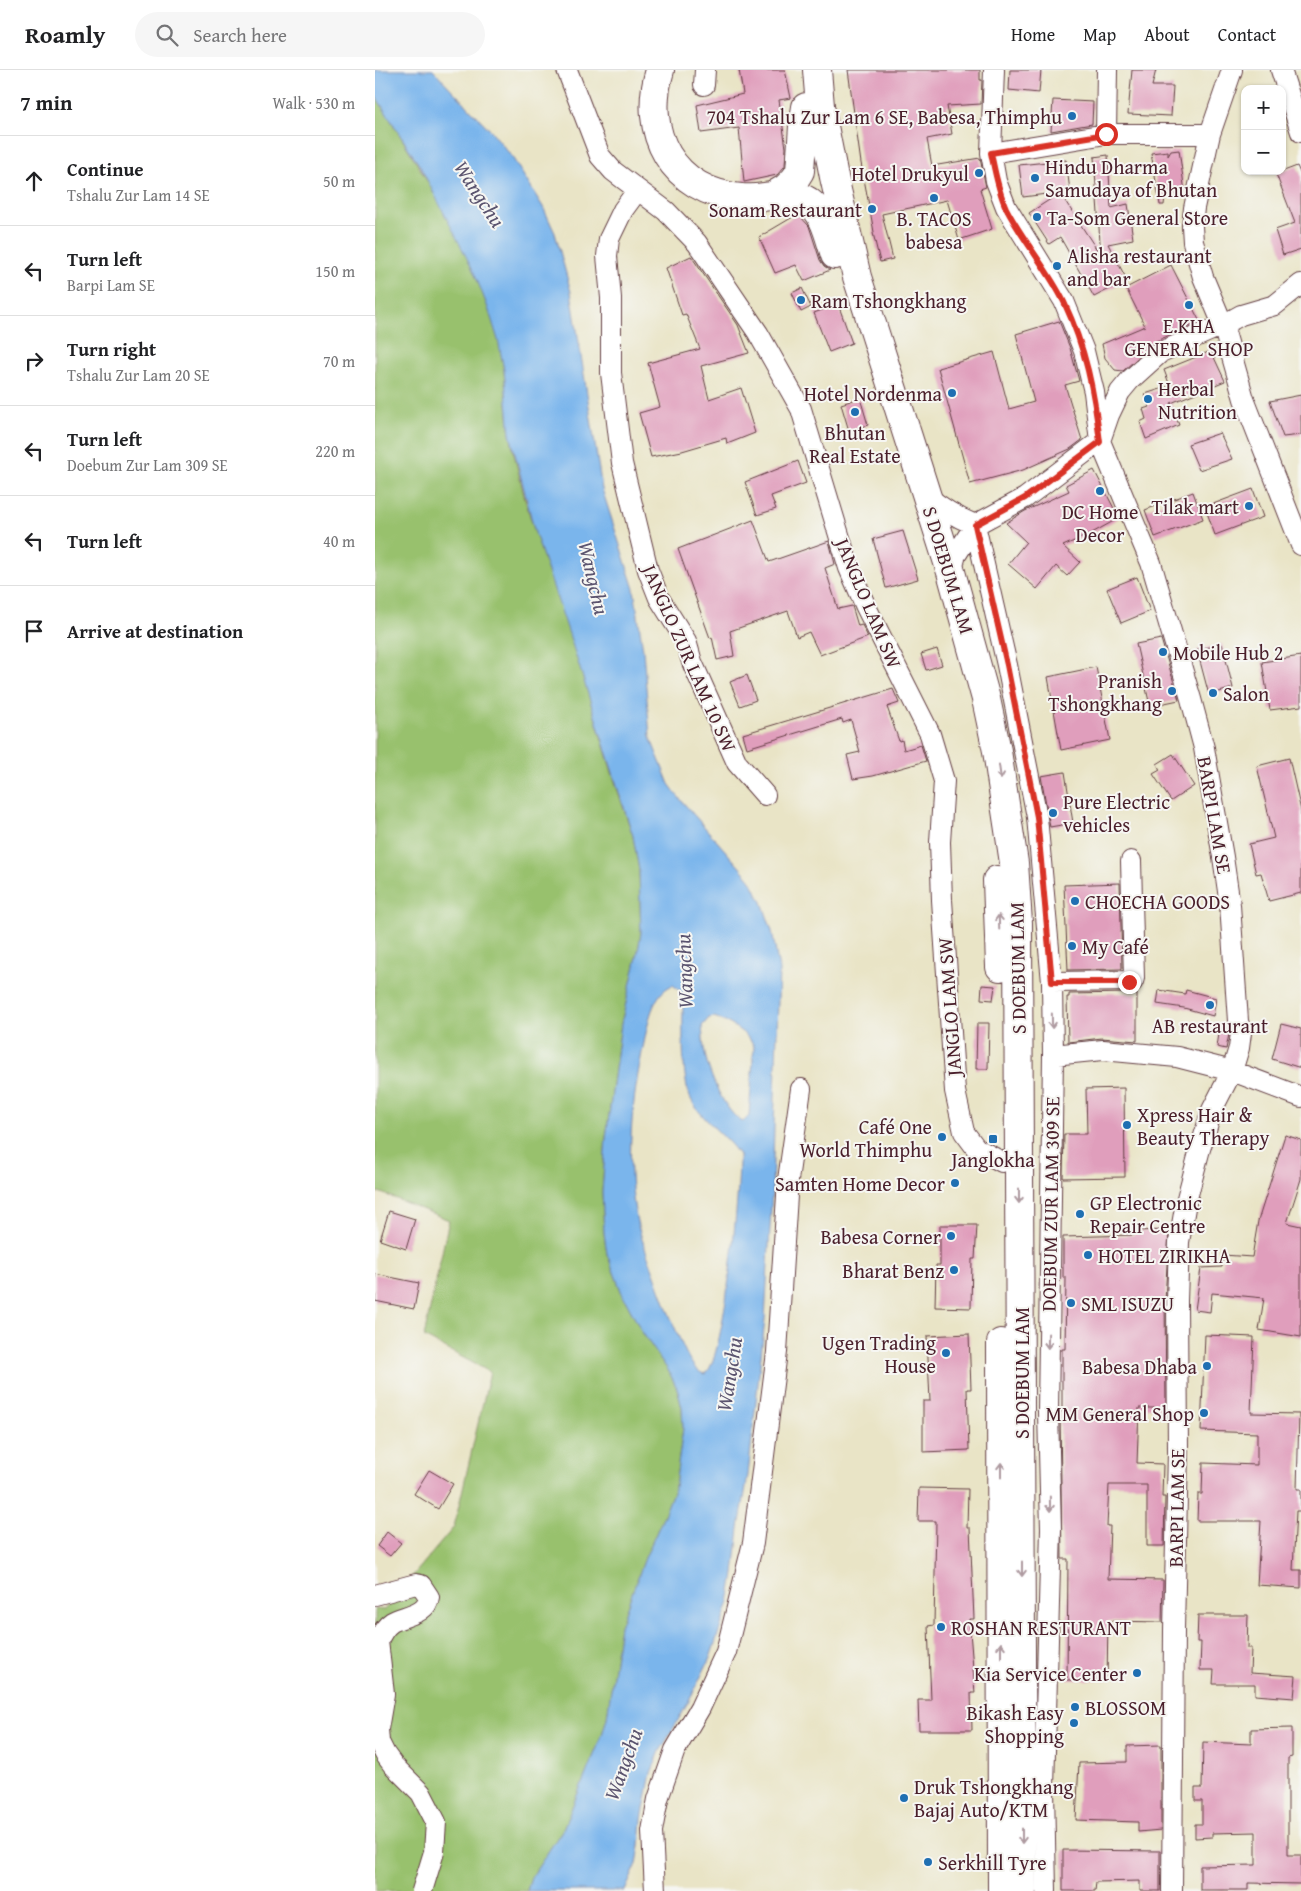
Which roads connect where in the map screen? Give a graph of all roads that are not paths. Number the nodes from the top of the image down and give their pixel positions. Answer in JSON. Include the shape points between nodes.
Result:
{"nodes":[{"id":1,"x":567,"y":70,"type":"edge"},
{"id":2,"x":660,"y":70,"type":"edge"},
{"id":3,"x":803,"y":70,"type":"edge"},
{"id":4,"x":817,"y":70,"type":"edge"},
{"id":5,"x":994,"y":70,"type":"edge"},
{"id":6,"x":1107,"y":70,"type":"edge"},
{"id":7,"x":1232,"y":70,"type":"edge"},
{"id":8,"x":1281,"y":70,"type":"edge"},
{"id":9,"x":806,"y":107,"type":"junction"},
{"id":10,"x":1301,"y":132,"type":"edge"},
{"id":11,"x":1106,"y":134,"type":"junction"},
{"id":12,"x":1210,"y":134,"type":"junction"},
{"id":13,"x":991,"y":153,"type":"junction"},
{"id":14,"x":637,"y":190,"type":"junction"},
{"id":15,"x":774,"y":195,"type":"junction"},
{"id":16,"x":835,"y":255,"type":"junction"},
{"id":17,"x":1301,"y":284,"type":"edge"},
{"id":18,"x":1223,"y":325,"type":"junction"},
{"id":19,"x":1100,"y":442,"type":"junction"},
{"id":20,"x":927,"y":495,"type":"junction"},
{"id":21,"x":975,"y":525,"type":"junction"},
{"id":22,"x":1301,"y":545,"type":"edge"},
{"id":23,"x":951,"y":572,"type":"junction"},
{"id":24,"x":765,"y":795,"type":"dead end"},
{"id":25,"x":1131,"y":861,"type":"dead end"},
{"id":26,"x":1052,"y":982,"type":"junction"},
{"id":27,"x":1053,"y":1055,"type":"junction"},
{"id":28,"x":1232,"y":1071,"type":"junction"},
{"id":29,"x":801,"y":1089,"type":"dead end"},
{"id":30,"x":1301,"y":1097,"type":"edge"},
{"id":31,"x":1001,"y":1162,"type":"junction"},
{"id":32,"x":375,"y":1595,"type":"edge"},
{"id":33,"x":422,"y":1891,"type":"edge"},
{"id":34,"x":655,"y":1891,"type":"edge"},
{"id":35,"x":1002,"y":1891,"type":"edge"},
{"id":36,"x":1022,"y":1891,"type":"edge"},
{"id":37,"x":1046,"y":1891,"type":"edge"},
{"id":38,"x":1172,"y":1891,"type":"edge"}],
"edges":[{"from":1,"to":14,"type":"street","name":"JANGLO LAM SW","via":[[600,156]]},
{"from":2,"to":15,"type":"highway","via":[[656,82],[655,125],[661,147],[671,162],[704,188],[723,196],[743,199]]},
{"from":3,"to":9,"type":"highway","name":"S DOEBUM LAM"},
{"from":4,"to":20,"type":"highway","name":"S DOEBUM LAM","via":[[820,106],[857,277]]},
{"from":5,"to":13,"type":"street","name":"BARPI LAM SE"},
{"from":6,"to":11,"type":"street"},
{"from":7,"to":12,"type":"street"},
{"from":8,"to":10,"type":"street"},
{"from":9,"to":15,"type":"highway","via":[[800,170],[787,188]]},
{"from":9,"to":16,"type":"highway","name":"S DOEBUM LAM"},
{"from":11,"to":12,"type":"street"},
{"from":11,"to":13,"type":"street"},
{"from":12,"to":18,"type":"street","via":[[1192,226],[1193,242]]},
{"from":13,"to":19,"type":"street","name":"BARPI LAM SE","via":[[996,181],[1006,207],[1064,301],[1084,351],[1094,392]]},
{"from":14,"to":24,"type":"street","name":"JANGLO ZUR LAM 10 SW","via":[[609,239],[607,256],[611,298],[611,373],[622,463],[648,570],[659,598],[687,641],[692,662],[737,763]]},
{"from":14,"to":31,"type":"street","name":"JANGLO LAM SW","via":[[666,211],[697,243],[758,333],[801,409],[849,568],[930,734],[944,782],[941,881],[955,1091],[964,1132],[976,1148]]},
{"from":15,"to":16,"type":"highway","via":[[798,196],[815,207],[822,216]]},
{"from":31,"to":16,"type":"highway","name":"S DOEBUM LAM","one_way":true,"via":[[1001,993],[996,867],[970,702]]},
{"from":17,"to":18,"type":"street","via":[[1275,305],[1241,315]]},
{"from":18,"to":19,"type":"street","via":[[1161,352],[1130,380],[1115,401]]},
{"from":18,"to":22,"type":"street","via":[[1244,399]]},
{"from":19,"to":21,"type":"street","via":[[1025,498]]},
{"from":19,"to":28,"type":"street","name":"BARPI LAM SE","via":[[1151,563],[1204,748],[1230,905],[1241,1033]]},
{"from":20,"to":21,"type":"street","via":[[946,511]]},
{"from":20,"to":23,"type":"highway","name":"S DOEBUM LAM"},
{"from":21,"to":23,"type":"street","via":[[956,555]]},
{"from":21,"to":26,"type":"street","name":"DOEBUM ZUR LAM 309 SE","via":[[1037,817]]},
{"from":23,"to":36,"type":"highway","name":"S DOEBUM LAM","one_way":true,"via":[[997,752],[1018,923]]},
{"from":25,"to":26,"type":"street","via":[[1133,981]]},
{"from":26,"to":27,"type":"street","name":"DOEBUM ZUR LAM 309 SE","one_way":true},
{"from":27,"to":28,"type":"street","via":[[1103,1050],[1177,1057]]},
{"from":27,"to":37,"type":"street","name":"DOEBUM ZUR LAM 309 SE","one_way":true,"via":[[1048,1402],[1051,1529],[1044,1788]]},
{"from":28,"to":30,"type":"street"},
{"from":28,"to":38,"type":"street","name":"BARPI LAM SE","via":[[1212,1110],[1186,1202],[1179,1242]]},
{"from":29,"to":34,"type":"street","via":[[788,1180],[777,1352],[753,1544],[726,1652],[700,1708],[675,1750],[658,1799],[652,1830]]},
{"from":35,"to":31,"type":"highway","name":"S DOEBUM LAM","one_way":true},
{"from":32,"to":33,"type":"street","via":[[416,1584],[421,1585],[429,1597],[422,1610],[391,1623],[378,1641],[384,1694],[379,1742],[393,1765],[421,1794],[436,1822],[434,1852]]}]}
